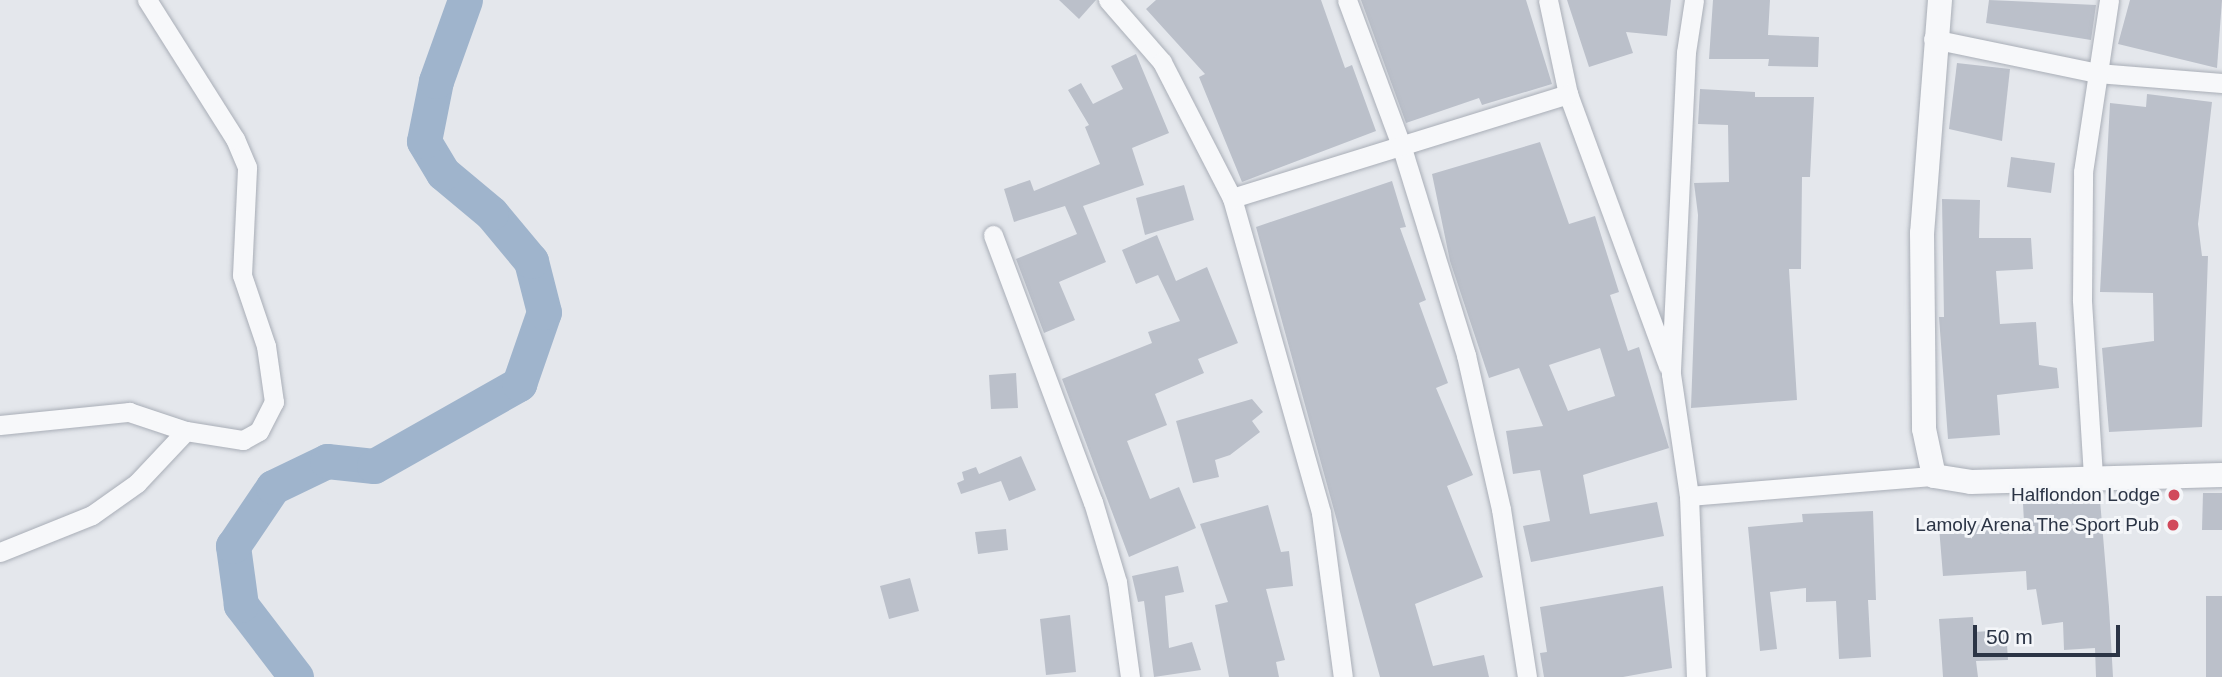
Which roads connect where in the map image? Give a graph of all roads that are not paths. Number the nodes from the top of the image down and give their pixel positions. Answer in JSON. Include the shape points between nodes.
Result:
{"nodes":[{"id":1,"x":146,"y":0,"type":"edge"},
{"id":2,"x":1108,"y":0,"type":"edge"},
{"id":3,"x":1347,"y":0,"type":"edge"},
{"id":4,"x":1548,"y":0,"type":"edge"},
{"id":5,"x":1694,"y":0,"type":"edge"},
{"id":6,"x":1940,"y":0,"type":"edge"},
{"id":7,"x":2109,"y":0,"type":"edge"},
{"id":8,"x":1933,"y":39,"type":"junction"},
{"id":9,"x":2097,"y":73,"type":"junction"},
{"id":10,"x":2222,"y":83,"type":"edge"},
{"id":11,"x":1568,"y":94,"type":"junction"},
{"id":12,"x":1401,"y":145,"type":"junction"},
{"id":13,"x":1232,"y":198,"type":"junction"},
{"id":14,"x":993,"y":235,"type":"dead end"},
{"id":15,"x":1671,"y":374,"type":"junction"},
{"id":16,"x":0,"y":425,"type":"edge"},
{"id":17,"x":186,"y":431,"type":"junction"},
{"id":18,"x":2222,"y":475,"type":"edge"},
{"id":19,"x":1934,"y":476,"type":"junction"},
{"id":20,"x":2093,"y":477,"type":"junction"},
{"id":21,"x":1689,"y":496,"type":"junction"},
{"id":22,"x":0,"y":552,"type":"edge"},
{"id":23,"x":1130,"y":677,"type":"edge"},
{"id":24,"x":1343,"y":677,"type":"edge"},
{"id":25,"x":1527,"y":677,"type":"edge"},
{"id":26,"x":1696,"y":677,"type":"edge"}],
"edges":[{"from":1,"to":17,"type":"street","via":[[235,139],[247,167],[248,233],[242,275],[266,346],[274,402],[259,431],[243,440]]},
{"from":2,"to":13,"type":"street","via":[[1162,62]]},
{"from":3,"to":12,"type":"street"},
{"from":4,"to":11,"type":"street"},
{"from":5,"to":15,"type":"street","via":[[1686,52]]},
{"from":6,"to":8,"type":"street"},
{"from":7,"to":9,"type":"street"},
{"from":8,"to":9,"type":"street"},
{"from":8,"to":19,"type":"street","via":[[1922,233],[1922,352],[1927,459]]},
{"from":9,"to":10,"type":"street"},
{"from":9,"to":20,"type":"street","via":[[2083,172],[2082,261]]},
{"from":11,"to":12,"type":"street"},
{"from":11,"to":15,"type":"street"},
{"from":12,"to":13,"type":"street"},
{"from":12,"to":25,"type":"street","via":[[1466,355],[1501,509]]},
{"from":13,"to":24,"type":"street","via":[[1321,513]]},
{"from":14,"to":23,"type":"street","via":[[1093,502],[1117,582]]},
{"from":15,"to":21,"type":"street"},
{"from":16,"to":17,"type":"street","via":[[99,411],[129,412]]},
{"from":17,"to":22,"type":"street","via":[[137,483],[92,515]]},
{"from":18,"to":20,"type":"street"},
{"from":19,"to":20,"type":"street","via":[[1960,482]]},
{"from":19,"to":21,"type":"street"},
{"from":21,"to":26,"type":"street"}]}
